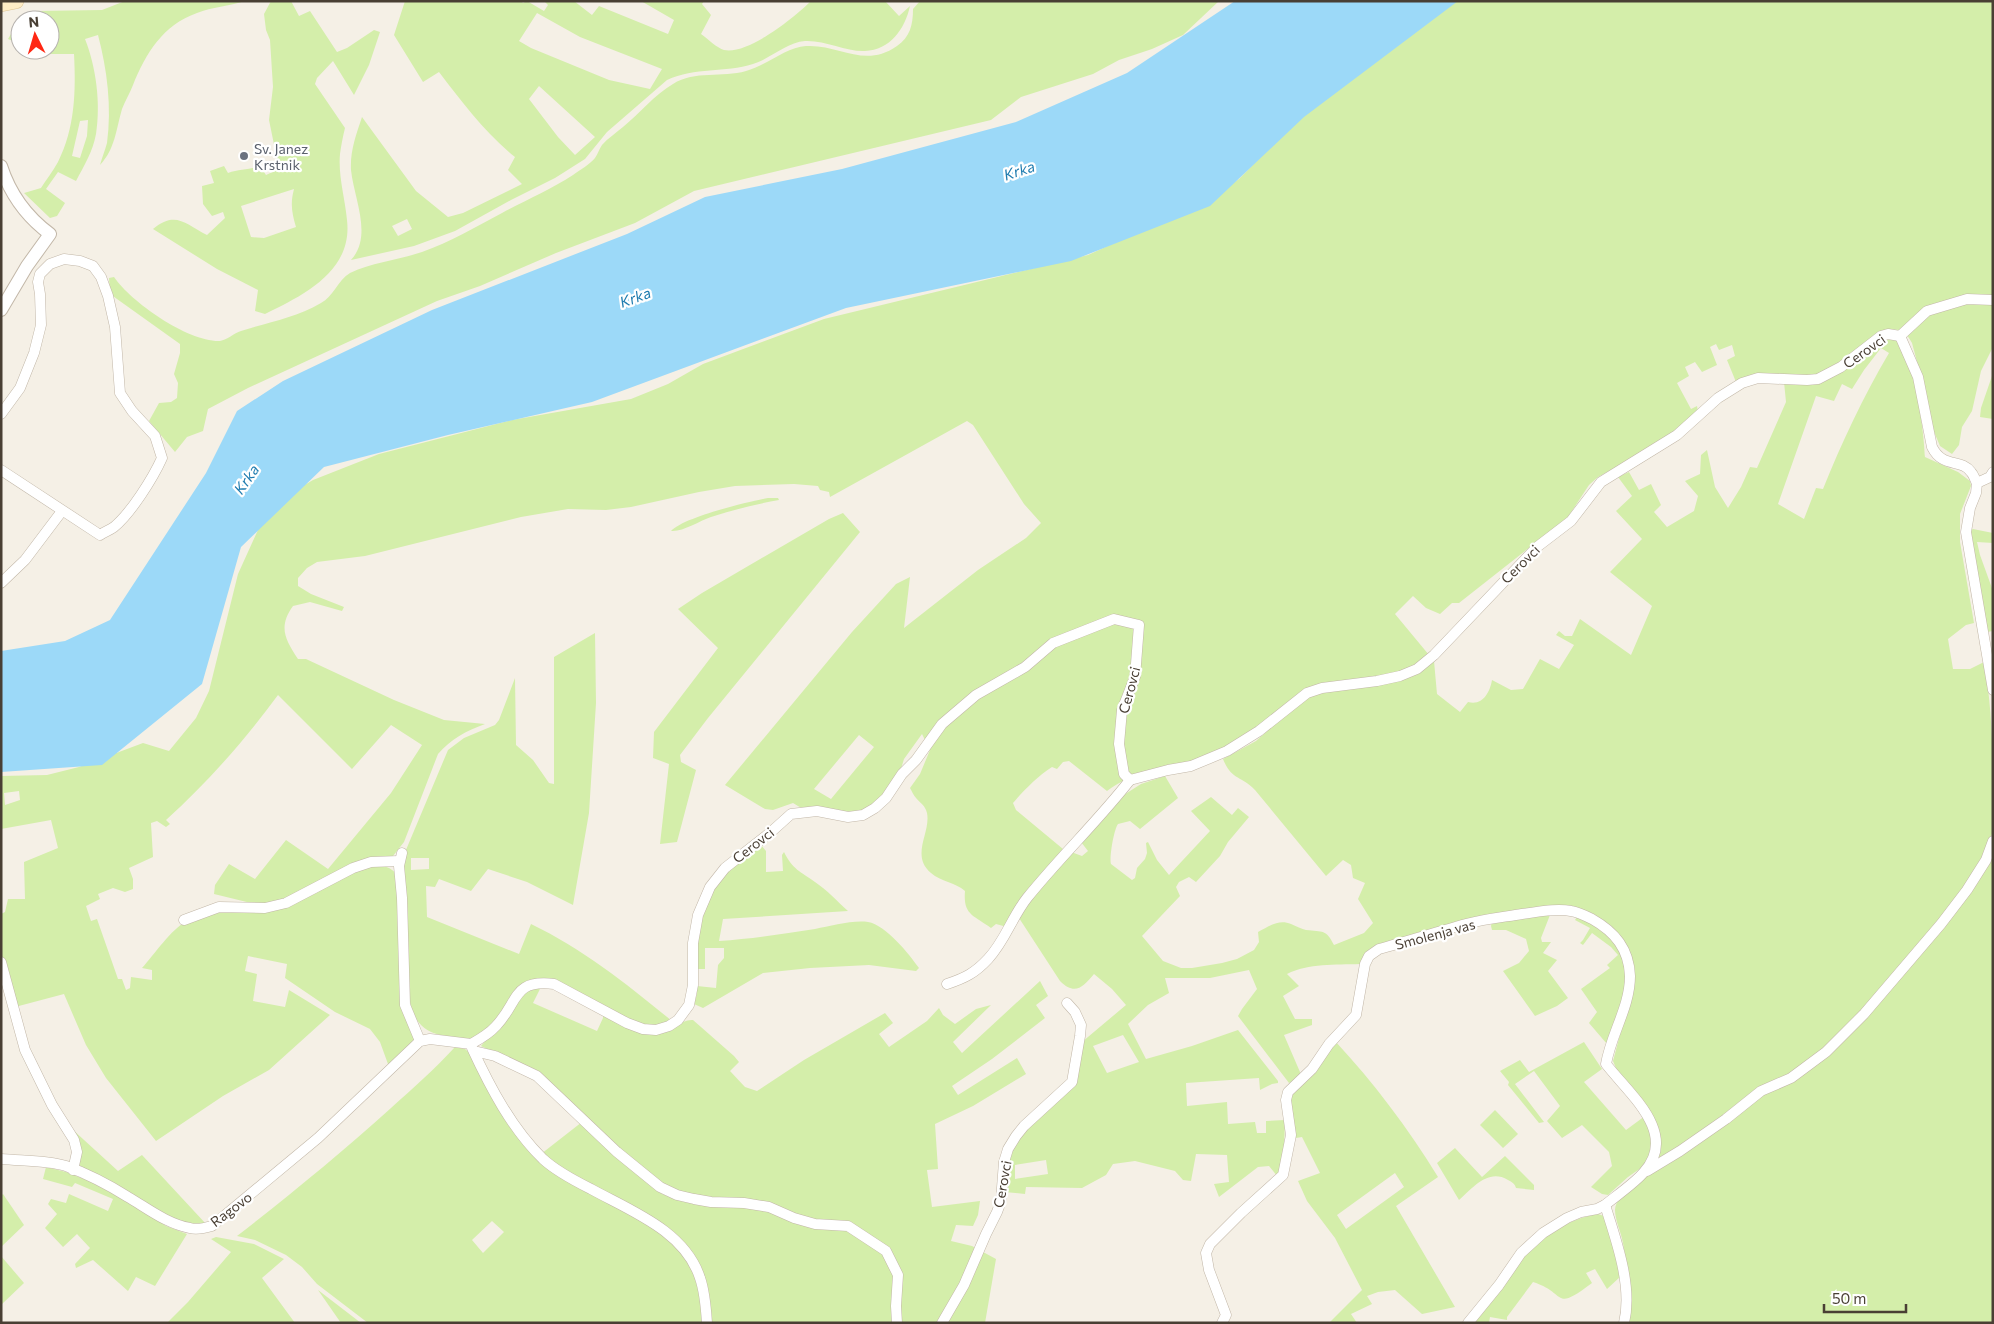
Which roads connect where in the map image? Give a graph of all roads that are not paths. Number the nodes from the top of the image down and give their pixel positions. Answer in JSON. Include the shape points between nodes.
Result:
{"nodes":[{"id":1,"x":16,"y":1,"type":"edge"},
{"id":2,"x":1,"y":4,"type":"edge"},
{"id":3,"x":1,"y":166,"type":"edge"},
{"id":4,"x":1993,"y":300,"type":"edge"},
{"id":5,"x":1,"y":310,"type":"edge"},
{"id":6,"x":1900,"y":336,"type":"junction"},
{"id":7,"x":1,"y":414,"type":"edge"},
{"id":8,"x":1993,"y":472,"type":"edge"},
{"id":9,"x":2,"y":475,"type":"edge"},
{"id":10,"x":1977,"y":483,"type":"junction"},
{"id":11,"x":62,"y":511,"type":"junction"},
{"id":12,"x":1,"y":583,"type":"edge"},
{"id":13,"x":1993,"y":690,"type":"edge"},
{"id":14,"x":1130,"y":780,"type":"junction"},
{"id":15,"x":1993,"y":841,"type":"edge"},
{"id":16,"x":184,"y":920,"type":"dead end"},
{"id":17,"x":1,"y":962,"type":"edge"},
{"id":18,"x":947,"y":984,"type":"dead end"},
{"id":19,"x":1067,"y":1003,"type":"dead end"},
{"id":20,"x":420,"y":1041,"type":"junction"},
{"id":21,"x":472,"y":1048,"type":"junction"},
{"id":22,"x":1,"y":1159,"type":"edge"},
{"id":23,"x":73,"y":1170,"type":"junction"},
{"id":24,"x":1644,"y":1173,"type":"junction"},
{"id":25,"x":1605,"y":1204,"type":"junction"},
{"id":26,"x":707,"y":1323,"type":"edge"},
{"id":27,"x":896,"y":1323,"type":"edge"},
{"id":28,"x":942,"y":1323,"type":"edge"},
{"id":29,"x":1222,"y":1323,"type":"edge"},
{"id":30,"x":1468,"y":1323,"type":"edge"},
{"id":31,"x":1624,"y":1323,"type":"edge"}],
"edges":[{"from":1,"to":2,"type":"main road"},
{"from":3,"to":5,"type":"street","via":[[22,207],[50,234]]},
{"from":4,"to":6,"type":"street","via":[[1967,299],[1927,311]]},
{"from":6,"to":10,"type":"street","via":[[1918,377],[1936,455],[1971,471]]},
{"from":6,"to":14,"type":"street","name":"Cerovci","via":[[1881,336],[1841,367],[1818,379],[1758,378],[1742,383],[1718,398],[1677,435],[1601,482],[1571,521],[1537,546],[1417,669],[1378,681],[1307,693],[1227,752],[1191,766]]},
{"from":7,"to":11,"type":"street","via":[[20,388],[34,353],[41,325],[40,274],[50,264],[64,259],[93,266],[108,296],[120,393],[155,436],[162,458],[155,474],[130,508],[114,527],[100,535]]},
{"from":8,"to":10,"type":"street"},
{"from":9,"to":11,"type":"street"},
{"from":10,"to":13,"type":"street","via":[[1966,532]]},
{"from":11,"to":12,"type":"street","via":[[25,560]]},
{"from":14,"to":18,"type":"street","via":[[1025,901],[987,960],[967,978]]},
{"from":14,"to":21,"type":"street","name":"Cerovci","via":[[1124,774],[1119,744],[1122,710],[1135,677],[1139,625],[1114,619],[1053,643],[1025,667],[976,695],[942,724],[875,808],[863,815],[848,817],[817,811],[791,814],[725,868],[710,887],[698,915],[693,943],[693,985],[689,1005],[678,1020],[656,1030],[643,1029],[554,984],[542,982],[522,990],[497,1026]]},
{"from":15,"to":24,"type":"street","via":[[1986,860],[1941,924],[1864,1014],[1826,1052],[1791,1078],[1761,1091],[1680,1151]]},
{"from":16,"to":20,"type":"street","via":[[219,907],[265,908],[286,903],[353,868],[401,857],[406,1005]]},
{"from":17,"to":23,"type":"street","via":[[25,1050],[52,1105],[74,1140],[77,1152]]},
{"from":19,"to":28,"type":"street","name":"Cerovci","via":[[1081,1025],[1072,1082],[1024,1126],[1008,1149],[997,1212],[964,1285]]},
{"from":20,"to":21,"type":"street","via":[[430,1039]]},
{"from":20,"to":23,"type":"street","name":"Ragovo","via":[[318,1138],[212,1226],[202,1229],[176,1224]]},
{"from":21,"to":26,"type":"street","via":[[500,1102],[544,1160],[575,1181],[655,1224],[687,1254],[700,1277]]},
{"from":21,"to":27,"type":"street","via":[[537,1076],[617,1152],[660,1187],[694,1199],[763,1206],[815,1224],[848,1226],[886,1251],[898,1275]]},
{"from":22,"to":23,"type":"street","name":"Ragovo","via":[[49,1162]]},
{"from":24,"to":25,"type":"street","name":"Smolenja vas"},
{"from":24,"to":29,"type":"street","name":"Smolenja vas","via":[[1656,1145],[1655,1130],[1650,1118],[1606,1064],[1630,975],[1620,942],[1614,934],[1573,911],[1543,911],[1468,924],[1379,949],[1369,956],[1365,964],[1356,1015],[1329,1044],[1312,1069],[1288,1092],[1286,1100],[1291,1135],[1283,1176],[1240,1214],[1210,1244],[1206,1253],[1226,1315]]},
{"from":25,"to":30,"type":"street","name":"Smolenja vas","via":[[1567,1218],[1543,1233],[1521,1253],[1500,1285]]},
{"from":25,"to":31,"type":"street","via":[[1624,1278]]}]}
